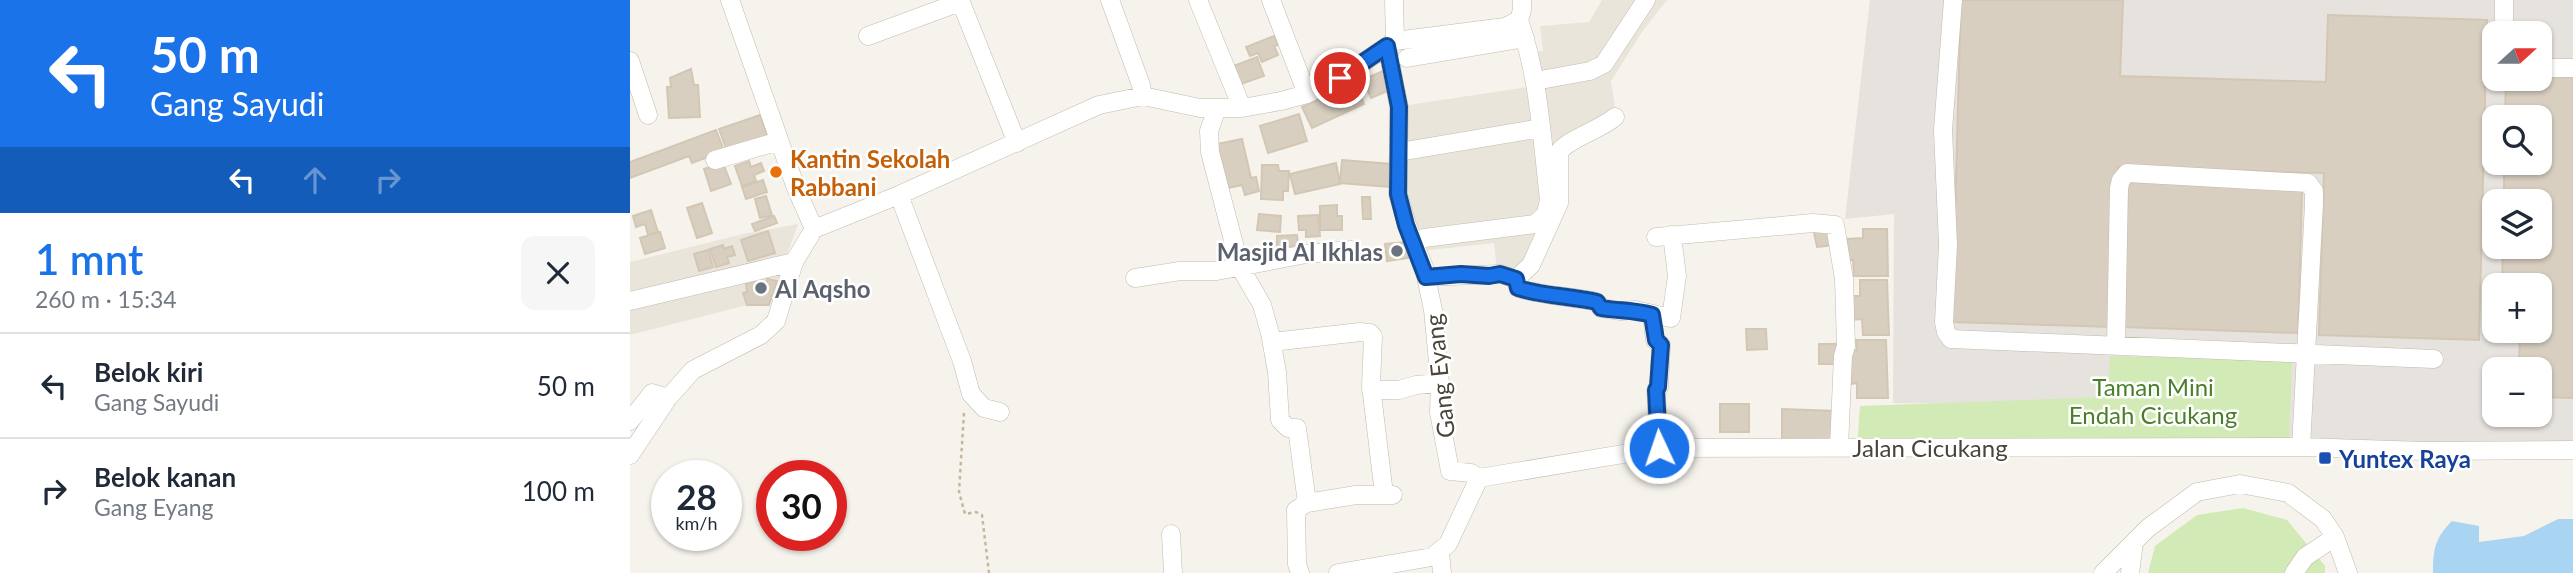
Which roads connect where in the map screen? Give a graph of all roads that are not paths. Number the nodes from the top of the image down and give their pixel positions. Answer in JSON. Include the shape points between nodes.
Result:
{"nodes":[{"id":1,"x":730,"y":0,"type":"edge"},
{"id":2,"x":1110,"y":0,"type":"edge"},
{"id":3,"x":1198,"y":0,"type":"edge"},
{"id":4,"x":1271,"y":0,"type":"edge"},
{"id":5,"x":1394,"y":0,"type":"edge"},
{"id":6,"x":1522,"y":0,"type":"edge"},
{"id":7,"x":1646,"y":0,"type":"edge"},
{"id":8,"x":1953,"y":0,"type":"edge"},
{"id":9,"x":2504,"y":0,"type":"edge"},
{"id":10,"x":960,"y":1,"type":"edge"},
{"id":11,"x":1519,"y":20,"type":"junction"},
{"id":12,"x":2504,"y":21,"type":"edge"},
{"id":13,"x":868,"y":36,"type":"dead end"},
{"id":14,"x":1525,"y":38,"type":"junction"},
{"id":15,"x":1391,"y":43,"type":"junction"},
{"id":16,"x":1407,"y":58,"type":"dead end"},
{"id":17,"x":630,"y":61,"type":"edge"},
{"id":18,"x":2552,"y":68,"type":"edge"},
{"id":19,"x":2573,"y":68,"type":"edge"},
{"id":20,"x":1535,"y":81,"type":"junction"},
{"id":21,"x":1307,"y":94,"type":"junction"},
{"id":22,"x":1143,"y":96,"type":"junction"},
{"id":23,"x":1217,"y":108,"type":"junction"},
{"id":24,"x":1241,"y":108,"type":"junction"},
{"id":25,"x":648,"y":114,"type":"dead end"},
{"id":26,"x":1615,"y":117,"type":"dead end"},
{"id":27,"x":1541,"y":128,"type":"junction"},
{"id":28,"x":779,"y":141,"type":"junction"},
{"id":29,"x":1017,"y":143,"type":"junction"},
{"id":30,"x":1405,"y":150,"type":"dead end"},
{"id":31,"x":715,"y":160,"type":"dead end"},
{"id":32,"x":899,"y":195,"type":"junction"},
{"id":33,"x":814,"y":229,"type":"junction"},
{"id":34,"x":1424,"y":239,"type":"dead end"},
{"id":35,"x":1352,"y":250,"type":"dead end"},
{"id":36,"x":794,"y":262,"type":"junction"},
{"id":37,"x":1240,"y":267,"type":"junction"},
{"id":38,"x":1426,"y":277,"type":"junction"},
{"id":39,"x":1135,"y":278,"type":"dead end"},
{"id":40,"x":1516,"y":279,"type":"junction"},
{"id":41,"x":630,"y":301,"type":"edge"},
{"id":42,"x":1652,"y":315,"type":"junction"},
{"id":43,"x":1272,"y":342,"type":"junction"},
{"id":44,"x":2116,"y":345,"type":"junction"},
{"id":45,"x":2305,"y":354,"type":"junction"},
{"id":46,"x":2434,"y":359,"type":"dead end"},
{"id":47,"x":1440,"y":383,"type":"junction"},
{"id":48,"x":1371,"y":390,"type":"junction"},
{"id":49,"x":668,"y":398,"type":"junction"},
{"id":50,"x":1000,"y":412,"type":"dead end"},
{"id":51,"x":630,"y":421,"type":"edge"},
{"id":52,"x":1839,"y":447,"type":"junction"},
{"id":53,"x":2301,"y":447,"type":"junction"},
{"id":54,"x":1659,"y":448,"type":"junction"},
{"id":55,"x":2573,"y":450,"type":"edge"},
{"id":56,"x":630,"y":455,"type":"edge"},
{"id":57,"x":1479,"y":478,"type":"junction"},
{"id":58,"x":1307,"y":503,"type":"junction"},
{"id":59,"x":1171,"y":534,"type":"dead end"},
{"id":60,"x":2335,"y":537,"type":"junction"},
{"id":61,"x":2134,"y":542,"type":"junction"},
{"id":62,"x":1440,"y":552,"type":"junction"},
{"id":63,"x":1173,"y":573,"type":"edge"},
{"id":64,"x":1300,"y":573,"type":"edge"},
{"id":65,"x":1338,"y":573,"type":"edge"},
{"id":66,"x":1442,"y":573,"type":"edge"},
{"id":67,"x":2103,"y":573,"type":"edge"},
{"id":68,"x":2130,"y":573,"type":"edge"},
{"id":69,"x":2294,"y":573,"type":"edge"},
{"id":70,"x":2348,"y":573,"type":"edge"}],
"edges":[{"from":1,"to":28,"type":"street"},
{"from":2,"to":22,"type":"street"},
{"from":3,"to":24,"type":"street"},
{"from":4,"to":21,"type":"street"},
{"from":5,"to":15,"type":"street","name":"Gang Eyang"},
{"from":6,"to":11,"type":"street"},
{"from":7,"to":20,"type":"street","via":[[1604,64]]},
{"from":8,"to":44,"type":"street","via":[[1943,130],[1946,332],[1951,339]]},
{"from":9,"to":12,"type":"street"},
{"from":10,"to":13,"type":"street"},
{"from":10,"to":29,"type":"street"},
{"from":11,"to":14,"type":"street"},
{"from":11,"to":15,"type":"street","via":[[1505,27]]},
{"from":14,"to":16,"type":"street"},
{"from":14,"to":20,"type":"street"},
{"from":15,"to":21,"type":"street"},
{"from":15,"to":38,"type":"street","name":"Gang Eyang","via":[[1399,107],[1398,194]]},
{"from":17,"to":25,"type":"street"},
{"from":18,"to":19,"type":"street"},
{"from":20,"to":27,"type":"street"},
{"from":21,"to":24,"type":"street"},
{"from":22,"to":23,"type":"street"},
{"from":22,"to":29,"type":"street","via":[[1098,105]]},
{"from":23,"to":24,"type":"street"},
{"from":23,"to":37,"type":"street","via":[[1209,131],[1210,152]]},
{"from":26,"to":40,"type":"street","via":[[1559,152],[1559,203],[1531,265]]},
{"from":27,"to":30,"type":"street"},
{"from":27,"to":34,"type":"street","via":[[1549,200],[1546,214],[1535,224]]},
{"from":28,"to":31,"type":"street"},
{"from":28,"to":33,"type":"street"},
{"from":29,"to":32,"type":"street"},
{"from":32,"to":33,"type":"street"},
{"from":32,"to":50,"type":"street","via":[[971,394],[984,408]]},
{"from":33,"to":36,"type":"street"},
{"from":35,"to":37,"type":"street"},
{"from":36,"to":41,"type":"street"},
{"from":36,"to":49,"type":"street","via":[[776,321],[761,335],[693,370]]},
{"from":37,"to":39,"type":"street"},
{"from":37,"to":43,"type":"street","via":[[1262,305]]},
{"from":38,"to":40,"type":"street","via":[[1500,274]]},
{"from":38,"to":47,"type":"street","name":"Gang Eyang"},
{"from":40,"to":42,"type":"street","via":[[1518,288],[1531,292],[1574,296],[1597,302],[1601,308]]},
{"from":42,"to":52,"type":"street","via":[[1671,317],[1677,276],[1664,236],[1835,225],[1844,279],[1846,345]]},
{"from":42,"to":54,"type":"street","via":[[1661,345],[1656,390]]},
{"from":43,"to":48,"type":"street","via":[[1370,333]]},
{"from":43,"to":58,"type":"street","via":[[1280,420],[1288,428],[1297,428]]},
{"from":44,"to":45,"type":"street"},
{"from":44,"to":45,"type":"street","via":[[2121,180],[2127,173],[2217,177],[2308,183],[2314,191]]},
{"from":45,"to":46,"type":"street"},
{"from":45,"to":53,"type":"street"},
{"from":47,"to":48,"type":"street"},
{"from":47,"to":57,"type":"street","name":"Gang Eyang","via":[[1439,412],[1450,471]]},
{"from":48,"to":58,"type":"street","via":[[1388,495]]},
{"from":49,"to":51,"type":"street","via":[[652,393]]},
{"from":49,"to":56,"type":"street"},
{"from":52,"to":53,"type":"street","name":"Jalan Cicukang"},
{"from":52,"to":54,"type":"street","name":"Jalan Cicukang"},
{"from":53,"to":55,"type":"street","name":"Jalan Cicukang"},
{"from":54,"to":57,"type":"street","name":"Jalan Cicukang"},
{"from":57,"to":62,"type":"street"},
{"from":58,"to":64,"type":"street","via":[[1296,510]]},
{"from":59,"to":63,"type":"street"},
{"from":60,"to":61,"type":"street","via":[[2323,519],[2288,493],[2240,484],[2197,492]]},
{"from":60,"to":69,"type":"street","via":[[2305,558]]},
{"from":60,"to":70,"type":"street"},
{"from":61,"to":67,"type":"street"},
{"from":61,"to":68,"type":"street"},
{"from":62,"to":65,"type":"street"},
{"from":62,"to":66,"type":"street"}]}
